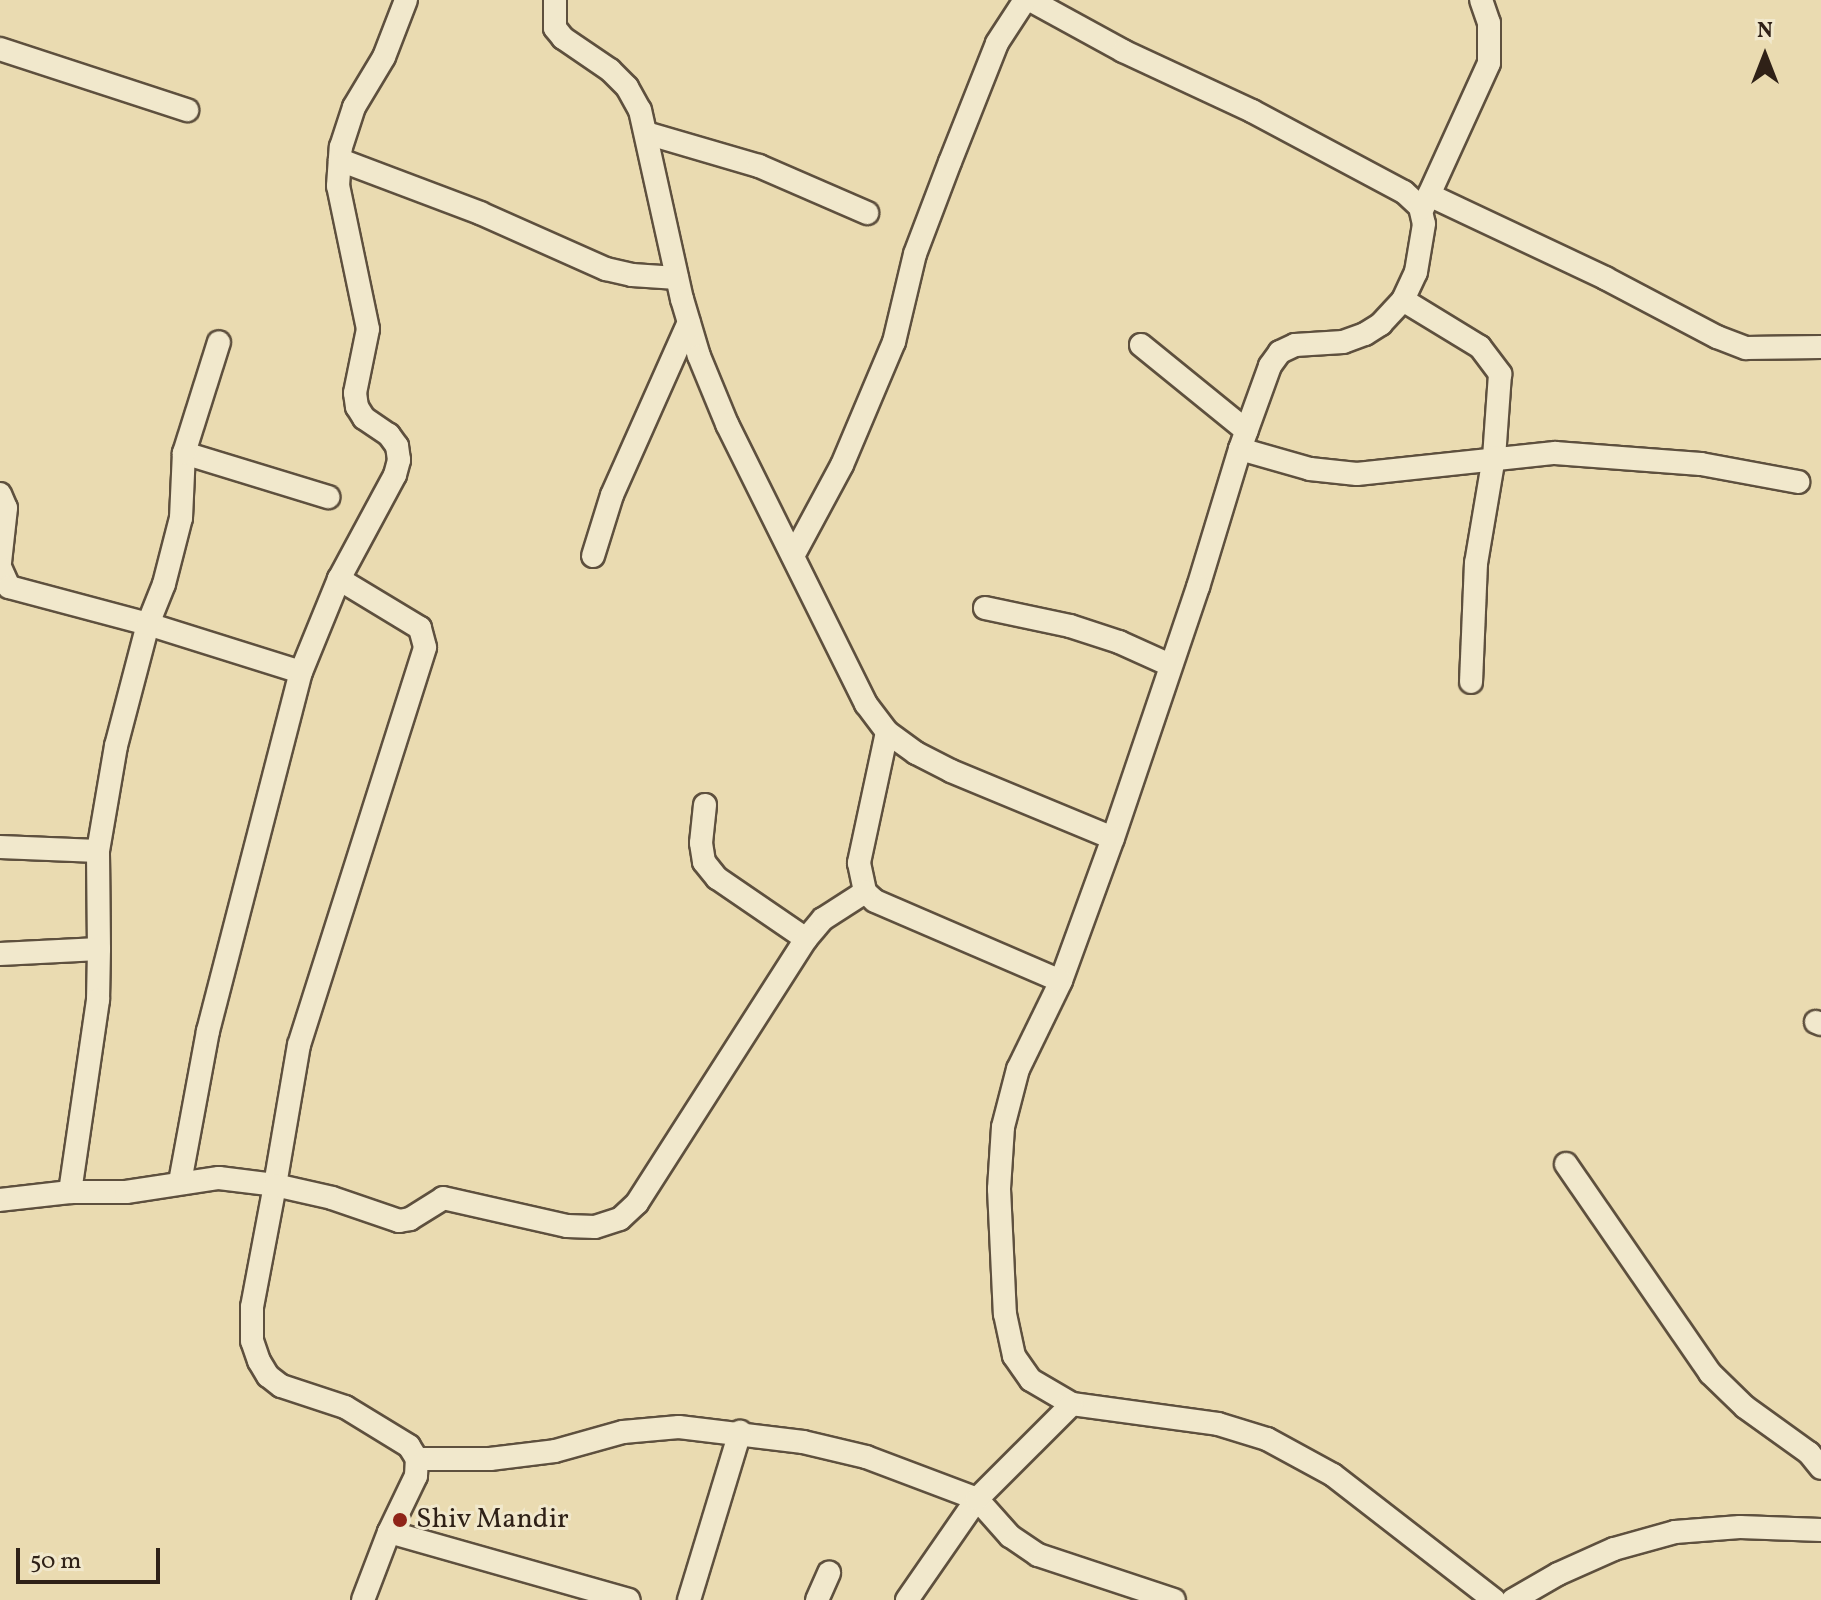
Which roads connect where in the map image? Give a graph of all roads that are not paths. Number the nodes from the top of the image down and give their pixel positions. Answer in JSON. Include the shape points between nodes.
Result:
{"nodes":[{"id":1,"x":406,"y":0,"type":"edge"},
{"id":2,"x":555,"y":0,"type":"edge"},
{"id":3,"x":1027,"y":0,"type":"edge"},
{"id":4,"x":1481,"y":0,"type":"edge"},
{"id":5,"x":0,"y":49,"type":"edge"},
{"id":6,"x":187,"y":110,"type":"dead end"},
{"id":7,"x":646,"y":133,"type":"junction"},
{"id":8,"x":340,"y":160,"type":"junction"},
{"id":9,"x":1425,"y":204,"type":"junction"},
{"id":10,"x":867,"y":213,"type":"dead end"},
{"id":11,"x":677,"y":278,"type":"junction"},
{"id":12,"x":1403,"y":300,"type":"junction"},
{"id":13,"x":689,"y":322,"type":"junction"},
{"id":14,"x":219,"y":342,"type":"dead end"},
{"id":15,"x":1141,"y":345,"type":"dead end"},
{"id":16,"x":1821,"y":347,"type":"edge"},
{"id":17,"x":1243,"y":440,"type":"junction"},
{"id":18,"x":184,"y":453,"type":"junction"},
{"id":19,"x":1494,"y":457,"type":"junction"},
{"id":20,"x":1798,"y":482,"type":"dead end"},
{"id":21,"x":0,"y":494,"type":"edge"},
{"id":22,"x":328,"y":497,"type":"dead end"},
{"id":23,"x":593,"y":556,"type":"dead end"},
{"id":24,"x":793,"y":556,"type":"junction"},
{"id":25,"x":0,"y":565,"type":"edge"},
{"id":26,"x":339,"y":579,"type":"junction"},
{"id":27,"x":985,"y":608,"type":"dead end"},
{"id":28,"x":148,"y":624,"type":"junction"},
{"id":29,"x":1170,"y":665,"type":"junction"},
{"id":30,"x":301,"y":672,"type":"junction"},
{"id":31,"x":1471,"y":682,"type":"dead end"},
{"id":32,"x":887,"y":732,"type":"junction"},
{"id":33,"x":705,"y":805,"type":"dead end"},
{"id":34,"x":1113,"y":838,"type":"junction"},
{"id":35,"x":0,"y":847,"type":"edge"},
{"id":36,"x":98,"y":851,"type":"junction"},
{"id":37,"x":865,"y":892,"type":"junction"},
{"id":38,"x":806,"y":939,"type":"junction"},
{"id":39,"x":99,"y":949,"type":"junction"},
{"id":40,"x":0,"y":954,"type":"edge"},
{"id":41,"x":1061,"y":981,"type":"junction"},
{"id":42,"x":1566,"y":1164,"type":"dead end"},
{"id":43,"x":180,"y":1182,"type":"junction"},
{"id":44,"x":275,"y":1185,"type":"junction"},
{"id":45,"x":70,"y":1192,"type":"junction"},
{"id":46,"x":0,"y":1200,"type":"edge"},
{"id":47,"x":1072,"y":1404,"type":"junction"},
{"id":48,"x":740,"y":1432,"type":"junction"},
{"id":49,"x":417,"y":1459,"type":"junction"},
{"id":50,"x":1821,"y":1468,"type":"edge"},
{"id":51,"x":977,"y":1499,"type":"junction"},
{"id":52,"x":1821,"y":1530,"type":"edge"},
{"id":53,"x":389,"y":1532,"type":"junction"},
{"id":54,"x":829,"y":1573,"type":"dead end"},
{"id":55,"x":363,"y":1600,"type":"edge"},
{"id":56,"x":629,"y":1600,"type":"edge"},
{"id":57,"x":689,"y":1600,"type":"edge"},
{"id":58,"x":817,"y":1600,"type":"edge"},
{"id":59,"x":907,"y":1600,"type":"edge"},
{"id":60,"x":1174,"y":1600,"type":"edge"},
{"id":61,"x":1494,"y":1600,"type":"edge"},
{"id":62,"x":1513,"y":1600,"type":"edge"}],
"edges":[{"from":1,"to":8,"type":"street","via":[[384,57],[354,107]]},
{"from":2,"to":7,"type":"street","via":[[555,28],[627,87]]},
{"from":3,"to":9,"type":"street","via":[[1252,111],[1404,192],[1420,207]]},
{"from":3,"to":24,"type":"street","via":[[997,43],[915,254],[894,342],[842,465]]},
{"from":4,"to":9,"type":"street","via":[[1489,23],[1489,63]]},
{"from":5,"to":6,"type":"street"},
{"from":7,"to":10,"type":"street","via":[[759,166]]},
{"from":7,"to":11,"type":"street"},
{"from":8,"to":11,"type":"street","via":[[480,213],[606,269]]},
{"from":8,"to":26,"type":"street","via":[[343,223],[368,329],[357,407],[389,435],[399,460]]},
{"from":9,"to":12,"type":"street","via":[[1424,243]]},
{"from":9,"to":16,"type":"street","via":[[1605,278],[1746,348]]},
{"from":11,"to":13,"type":"street"},
{"from":12,"to":17,"type":"street","via":[[1365,334],[1280,352]]},
{"from":12,"to":19,"type":"street","via":[[1493,360],[1501,397]]},
{"from":13,"to":23,"type":"street","via":[[612,495]]},
{"from":13,"to":24,"type":"street","via":[[727,424]]},
{"from":14,"to":18,"type":"street"},
{"from":15,"to":17,"type":"street"},
{"from":17,"to":19,"type":"street","via":[[1310,469],[1357,474]]},
{"from":17,"to":29,"type":"street"},
{"from":18,"to":22,"type":"street"},
{"from":18,"to":28,"type":"street","via":[[181,518]]},
{"from":19,"to":20,"type":"street","via":[[1627,456]]},
{"from":19,"to":31,"type":"street","via":[[1476,563]]},
{"from":21,"to":25,"type":"street","via":[[6,508]]},
{"from":24,"to":32,"type":"street","via":[[866,704]]},
{"from":25,"to":28,"type":"street","via":[[9,587]]},
{"from":26,"to":30,"type":"street"},
{"from":26,"to":44,"type":"street","via":[[420,628],[425,647],[302,1032]]},
{"from":27,"to":29,"type":"street","via":[[1083,630]]},
{"from":28,"to":30,"type":"street"},
{"from":28,"to":36,"type":"street","via":[[116,746]]},
{"from":29,"to":34,"type":"street"},
{"from":30,"to":43,"type":"street","via":[[211,1017]]},
{"from":32,"to":34,"type":"street","via":[[951,771]]},
{"from":32,"to":37,"type":"street","via":[[859,863]]},
{"from":33,"to":38,"type":"street","via":[[704,862],[717,878]]},
{"from":34,"to":41,"type":"street"},
{"from":35,"to":36,"type":"street"},
{"from":36,"to":39,"type":"street"},
{"from":37,"to":38,"type":"street","via":[[823,919]]},
{"from":37,"to":41,"type":"street","via":[[875,901]]},
{"from":38,"to":44,"type":"street","via":[[637,1203],[620,1219],[595,1227],[567,1226],[443,1198],[399,1221]]},
{"from":39,"to":40,"type":"street"},
{"from":39,"to":45,"type":"street","via":[[98,1000]]},
{"from":41,"to":47,"type":"street","via":[[1018,1069],[1003,1127],[999,1189],[1005,1314],[1014,1356],[1031,1380]]},
{"from":42,"to":50,"type":"street","via":[[1710,1373]]},
{"from":43,"to":44,"type":"street","via":[[219,1178]]},
{"from":43,"to":45,"type":"street","via":[[126,1192]]},
{"from":44,"to":49,"type":"street","via":[[252,1307],[252,1341],[259,1361],[281,1386],[359,1414],[409,1446]]},
{"from":45,"to":46,"type":"street"},
{"from":47,"to":51,"type":"street"},
{"from":47,"to":61,"type":"street","via":[[1218,1424],[1267,1439],[1333,1475]]},
{"from":48,"to":49,"type":"street","via":[[679,1427],[623,1432],[542,1453]]},
{"from":48,"to":51,"type":"street","via":[[866,1457]]},
{"from":48,"to":57,"type":"street"},
{"from":49,"to":53,"type":"street","via":[[416,1476]]},
{"from":51,"to":59,"type":"street"},
{"from":51,"to":60,"type":"street","via":[[1010,1536],[1038,1555]]},
{"from":52,"to":62,"type":"street","via":[[1740,1527],[1675,1532],[1614,1549]]},
{"from":53,"to":55,"type":"street"},
{"from":53,"to":56,"type":"street"},
{"from":54,"to":58,"type":"street"}]}
